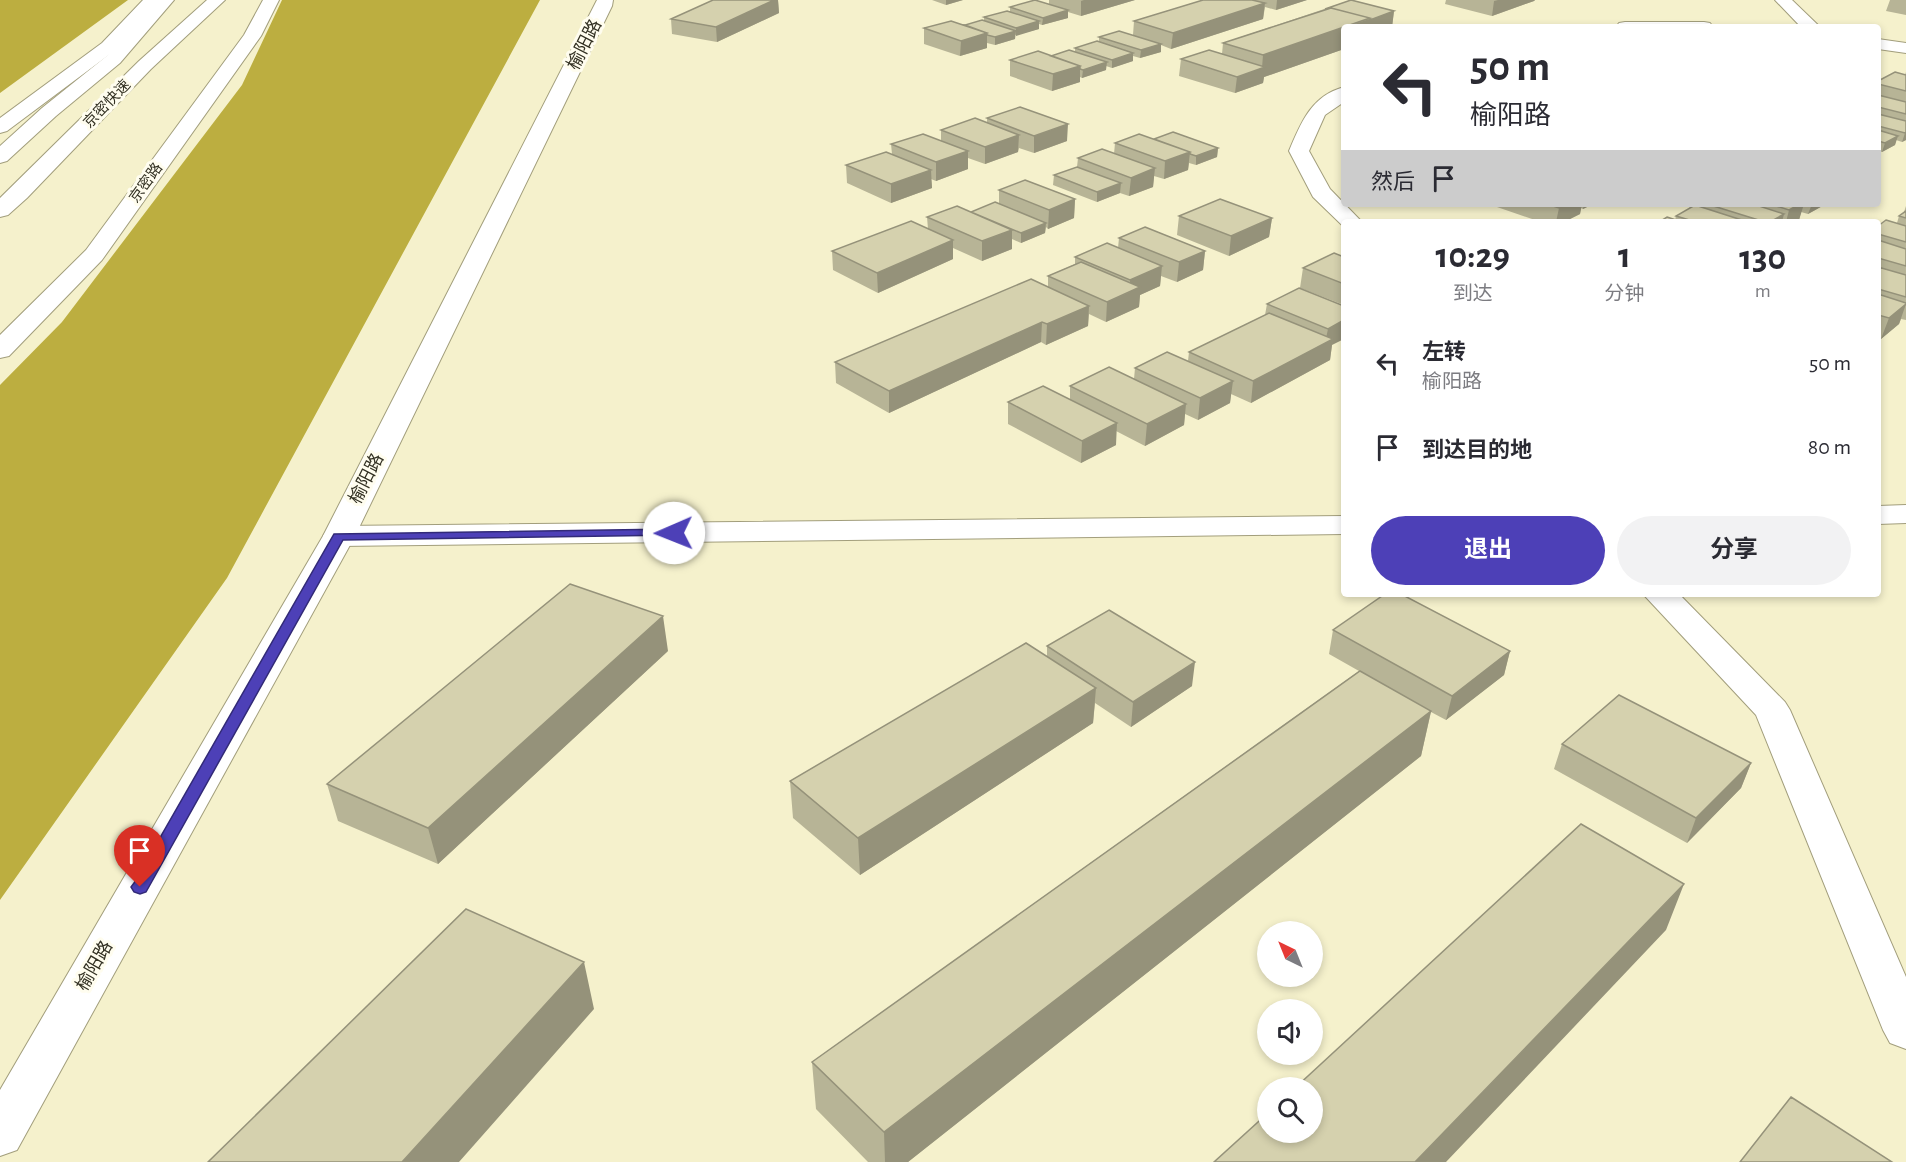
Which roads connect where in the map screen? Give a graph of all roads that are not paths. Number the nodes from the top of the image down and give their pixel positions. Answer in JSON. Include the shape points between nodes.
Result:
{"nodes":[{"id":1,"x":152,"y":0,"type":"edge"},
{"id":2,"x":166,"y":0,"type":"edge"},
{"id":3,"x":217,"y":0,"type":"edge"},
{"id":4,"x":271,"y":0,"type":"edge"},
{"id":5,"x":605,"y":0,"type":"edge"},
{"id":6,"x":1783,"y":0,"type":"edge"},
{"id":7,"x":1808,"y":24,"type":"edge"},
{"id":8,"x":1881,"y":44,"type":"edge"},
{"id":9,"x":1906,"y":48,"type":"edge"},
{"id":10,"x":1341,"y":95,"type":"edge"},
{"id":11,"x":0,"y":127,"type":"edge"},
{"id":12,"x":0,"y":157,"type":"edge"},
{"id":13,"x":0,"y":210,"type":"edge"},
{"id":14,"x":1348,"y":219,"type":"edge"},
{"id":15,"x":0,"y":350,"type":"edge"},
{"id":16,"x":1881,"y":514,"type":"edge"},
{"id":17,"x":1906,"y":514,"type":"edge"},
{"id":18,"x":1341,"y":525,"type":"edge"},
{"id":19,"x":339,"y":537,"type":"junction"},
{"id":20,"x":1663,"y":597,"type":"edge"},
{"id":21,"x":1906,"y":1030,"type":"edge"},
{"id":22,"x":0,"y":1135,"type":"edge"}],
"edges":[{"from":1,"to":11,"type":"main road","via":[[108,47]]},
{"from":2,"to":12,"type":"main road","name":"京密快速","via":[[114,59]]},
{"from":3,"to":13,"type":"main road","name":"京密快速","via":[[145,65]]},
{"from":4,"to":15,"type":"main road","name":"京密路","via":[[252,36],[94,255]]},
{"from":5,"to":19,"type":"main road","name":"榆阳路"},
{"from":6,"to":7,"type":"main road"},
{"from":8,"to":9,"type":"main road"},
{"from":10,"to":14,"type":"main road","via":[[1316,112],[1299,151],[1320,192]]},
{"from":16,"to":17,"type":"main road"},
{"from":18,"to":19,"type":"main road"},
{"from":19,"to":22,"type":"main road","name":"榆阳路"},
{"from":20,"to":21,"type":"main road","via":[[1772,710]]}]}
